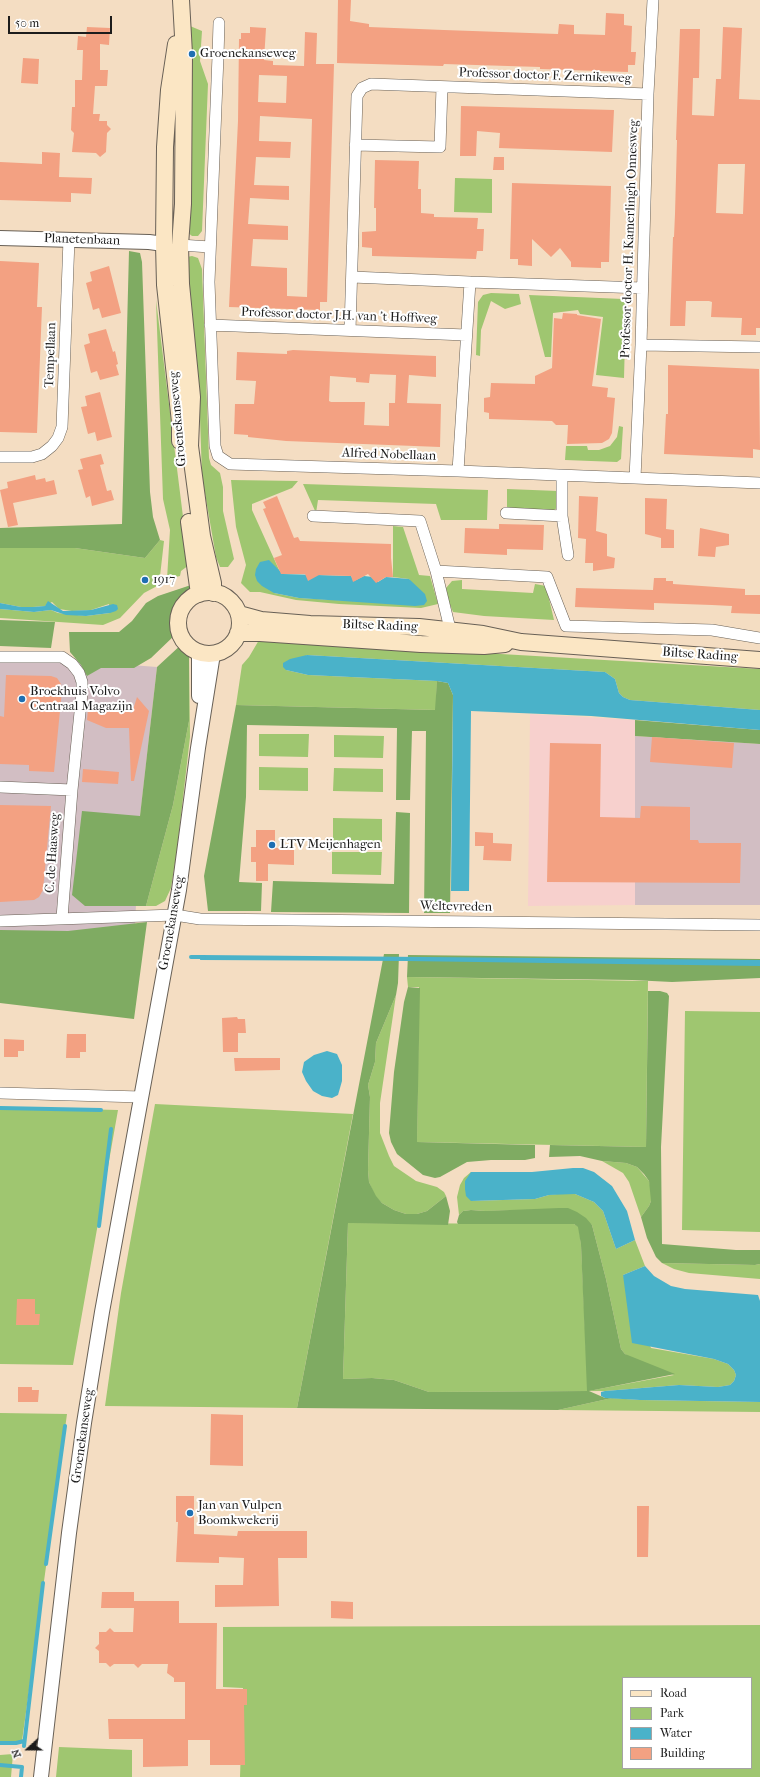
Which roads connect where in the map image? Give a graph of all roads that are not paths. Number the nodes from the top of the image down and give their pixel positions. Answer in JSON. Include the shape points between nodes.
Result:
{"nodes":[{"id":1,"x":653,"y":0,"type":"edge"},
{"id":2,"x":181,"y":4,"type":"edge"},
{"id":3,"x":219,"y":23,"type":"dead end"},
{"id":4,"x":442,"y":87,"type":"junction"},
{"id":5,"x":648,"y":94,"type":"junction"},
{"id":6,"x":355,"y":145,"type":"junction"},
{"id":7,"x":0,"y":238,"type":"edge"},
{"id":8,"x":69,"y":239,"type":"junction"},
{"id":9,"x":164,"y":244,"type":"junction"},
{"id":10,"x":180,"y":245,"type":"junction"},
{"id":11,"x":210,"y":247,"type":"junction"},
{"id":12,"x":352,"y":277,"type":"junction"},
{"id":13,"x":470,"y":282,"type":"junction"},
{"id":14,"x":642,"y":288,"type":"junction"},
{"id":15,"x":210,"y":325,"type":"junction"},
{"id":16,"x":350,"y":330,"type":"junction"},
{"id":17,"x":466,"y":335,"type":"junction"},
{"id":18,"x":641,"y":345,"type":"junction"},
{"id":19,"x":760,"y":347,"type":"edge"},
{"id":20,"x":0,"y":457,"type":"edge"},
{"id":21,"x":458,"y":471,"type":"junction"},
{"id":22,"x":562,"y":476,"type":"junction"},
{"id":23,"x":635,"y":478,"type":"junction"},
{"id":24,"x":760,"y":483,"type":"edge"},
{"id":25,"x":506,"y":513,"type":"dead end"},
{"id":26,"x":312,"y":516,"type":"dead end"},
{"id":27,"x":562,"y":516,"type":"junction"},
{"id":28,"x":568,"y":555,"type":"dead end"},
{"id":29,"x":436,"y":571,"type":"junction"},
{"id":30,"x":206,"y":593,"type":"junction"},
{"id":31,"x":239,"y":614,"type":"junction"},
{"id":32,"x":238,"y":633,"type":"junction"},
{"id":33,"x":452,"y":638,"type":"junction"},
{"id":34,"x":760,"y":638,"type":"edge"},
{"id":35,"x":206,"y":653,"type":"junction"},
{"id":36,"x":0,"y":657,"type":"edge"},
{"id":37,"x":760,"y":660,"type":"edge"},
{"id":38,"x":0,"y":787,"type":"edge"},
{"id":39,"x":72,"y":790,"type":"junction"},
{"id":40,"x":175,"y":915,"type":"junction"},
{"id":41,"x":62,"y":918,"type":"junction"},
{"id":42,"x":0,"y":921,"type":"edge"},
{"id":43,"x":760,"y":924,"type":"edge"},
{"id":44,"x":0,"y":1094,"type":"edge"},
{"id":45,"x":141,"y":1097,"type":"junction"},
{"id":46,"x":41,"y":1777,"type":"edge"}],
"edges":[{"from":1,"to":5,"type":"street","name":"Professor doctor H. Kamerlingh Onnesweg"},
{"from":2,"to":9,"type":"main road","name":"Groenekanseweg","via":[[168,104]]},
{"from":2,"to":10,"type":"main road","name":"Groenekanseweg","via":[[184,54]]},
{"from":3,"to":11,"type":"street"},
{"from":4,"to":5,"type":"street","name":"Professor doctor F. Zernikeweg"},
{"from":4,"to":6,"type":"street","name":"Professor doctor F. Zernikeweg","via":[[371,84],[362,88],[357,96]]},
{"from":4,"to":6,"type":"street","name":"Professor doctor F. Zernikeweg","via":[[440,147]]},
{"from":5,"to":14,"type":"street","name":"Professor doctor H. Kamerlingh Onnesweg"},
{"from":6,"to":12,"type":"street","name":"Professor doctor F. Zernikeweg"},
{"from":7,"to":8,"type":"street","name":"Planetenbaan"},
{"from":8,"to":9,"type":"street","name":"Planetenbaan"},
{"from":8,"to":20,"type":"street","name":"Tempellaan","via":[[62,428],[52,446],[42,454],[32,457]]},
{"from":9,"to":10,"type":"main road"},
{"from":9,"to":30,"type":"main road","name":"Groenekanseweg","via":[[165,285],[180,422],[181,457]]},
{"from":10,"to":11,"type":"street"},
{"from":10,"to":30,"type":"main road","name":"Groenekanseweg","via":[[181,284],[192,397],[190,446],[202,536],[213,583]]},
{"from":11,"to":15,"type":"street"},
{"from":12,"to":13,"type":"street"},
{"from":12,"to":16,"type":"street","name":"Professor doctor F. Zernikeweg"},
{"from":13,"to":14,"type":"street"},
{"from":13,"to":17,"type":"street"},
{"from":14,"to":18,"type":"street","name":"Professor doctor H. Kamerlingh Onnesweg"},
{"from":15,"to":16,"type":"street","name":"Professor doctor J.H. van 't Hoffweg"},
{"from":15,"to":21,"type":"street","name":"Alfred Nobellaan","via":[[215,446],[218,456],[230,464]]},
{"from":16,"to":17,"type":"street","name":"Professor doctor J.H. van 't Hoffweg"},
{"from":17,"to":21,"type":"street"},
{"from":18,"to":19,"type":"street"},
{"from":18,"to":23,"type":"street","name":"Professor doctor H. Kamerlingh Onnesweg"},
{"from":21,"to":22,"type":"street","name":"Alfred Nobellaan"},
{"from":22,"to":23,"type":"street","name":"Alfred Nobellaan"},
{"from":22,"to":27,"type":"street"},
{"from":23,"to":24,"type":"street","name":"Alfred Nobellaan"},
{"from":25,"to":27,"type":"street"},
{"from":26,"to":29,"type":"street","via":[[420,521]]},
{"from":27,"to":28,"type":"street"},
{"from":29,"to":33,"type":"street"},
{"from":29,"to":34,"type":"street","via":[[547,577],[566,626],[712,630]]},
{"from":30,"to":31,"type":"main road","via":[[224,596]]},
{"from":30,"to":35,"type":"main road","via":[[190,598],[183,606],[178,625],[180,634],[191,649]]},
{"from":31,"to":32,"type":"main road"},
{"from":31,"to":33,"type":"main road","name":"Biltse Rading","via":[[261,620],[303,624],[420,627]]},
{"from":32,"to":33,"type":"main road","name":"Biltse Rading","via":[[421,644]]},
{"from":32,"to":35,"type":"main road","via":[[228,647]]},
{"from":33,"to":37,"type":"main road","name":"Biltse Rading","via":[[483,634],[521,642]]},
{"from":35,"to":40,"type":"street","name":"Groenekanseweg","via":[[198,748]]},
{"from":36,"to":39,"type":"street","name":"C. de Haasweg","via":[[62,658],[72,664],[79,673],[82,693]]},
{"from":38,"to":39,"type":"street"},
{"from":39,"to":41,"type":"street","name":"C. de Haasweg"},
{"from":40,"to":41,"type":"street","name":"Weltevreden"},
{"from":40,"to":43,"type":"street","name":"Weltevreden","via":[[200,919]]},
{"from":40,"to":45,"type":"street","name":"Groenekanseweg"},
{"from":41,"to":42,"type":"street"},
{"from":44,"to":45,"type":"street"},
{"from":45,"to":46,"type":"street","name":"Groenekanseweg","via":[[83,1430]]}]}
